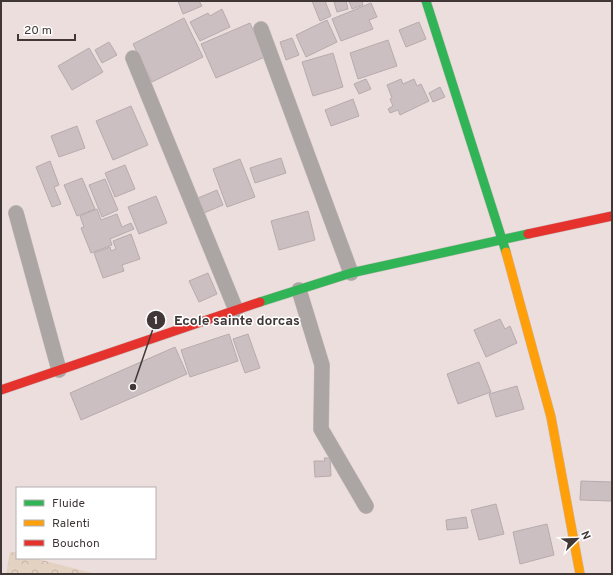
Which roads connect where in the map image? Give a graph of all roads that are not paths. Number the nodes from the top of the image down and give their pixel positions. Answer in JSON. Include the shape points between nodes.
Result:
{"nodes":[{"id":1,"x":426,"y":1,"type":"edge"},
{"id":2,"x":261,"y":29,"type":"dead end"},
{"id":3,"x":133,"y":58,"type":"dead end"},
{"id":4,"x":16,"y":213,"type":"dead end"},
{"id":5,"x":612,"y":216,"type":"edge"},
{"id":6,"x":503,"y":241,"type":"junction"},
{"id":7,"x":351,"y":273,"type":"junction"},
{"id":8,"x":299,"y":290,"type":"junction"},
{"id":9,"x":236,"y":310,"type":"junction"},
{"id":10,"x":59,"y":370,"type":"junction"},
{"id":11,"x":1,"y":390,"type":"edge"},
{"id":12,"x":366,"y":506,"type":"dead end"},
{"id":13,"x":580,"y":574,"type":"edge"}],
"edges":[{"from":1,"to":6,"type":"street"},
{"from":2,"to":7,"type":"street"},
{"from":3,"to":9,"type":"street"},
{"from":4,"to":10,"type":"street"},
{"from":5,"to":6,"type":"street"},
{"from":6,"to":7,"type":"street"},
{"from":6,"to":13,"type":"street","via":[[551,417]]},
{"from":7,"to":8,"type":"street"},
{"from":8,"to":9,"type":"street"},
{"from":8,"to":12,"type":"street","via":[[322,365],[321,429]]},
{"from":9,"to":10,"type":"street"},
{"from":10,"to":11,"type":"street"}]}
